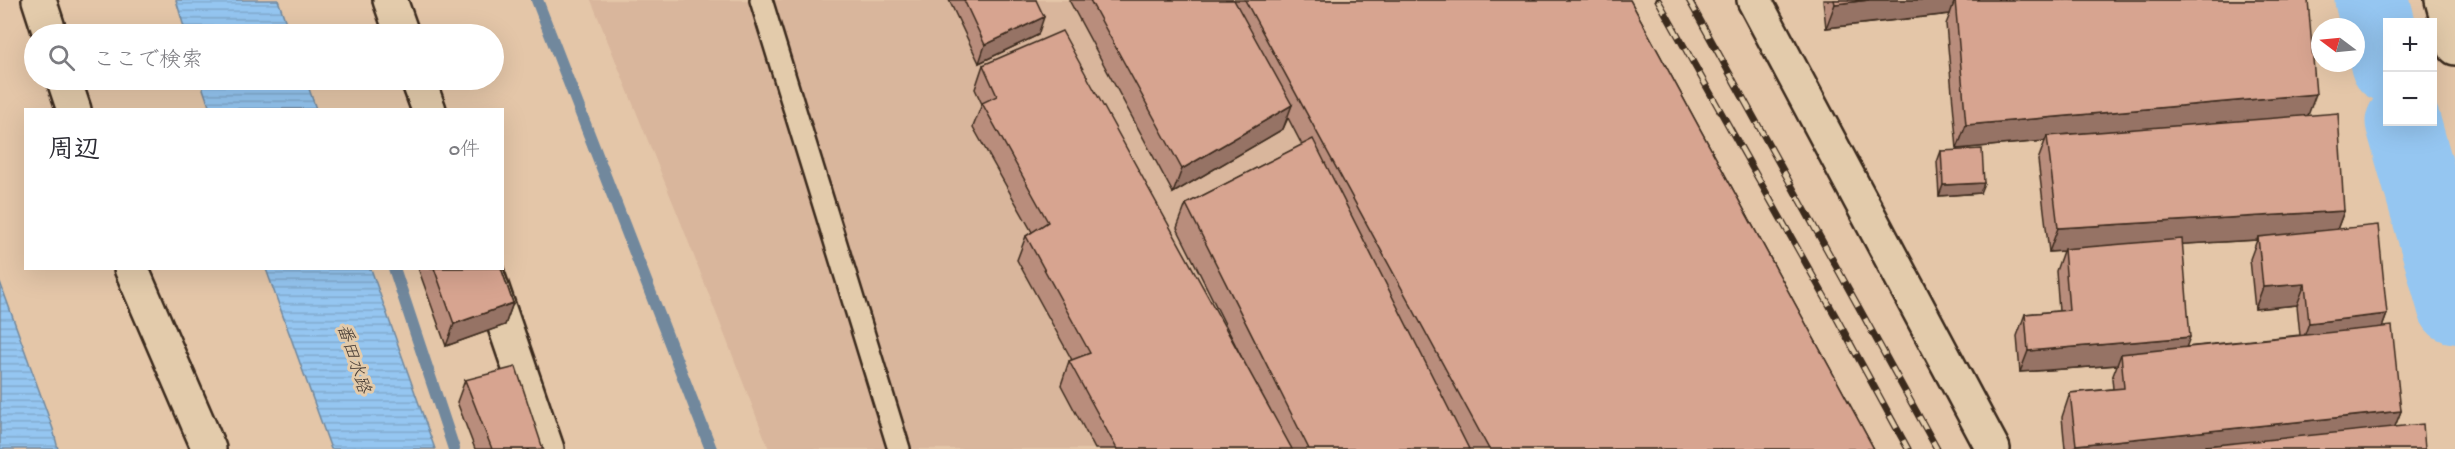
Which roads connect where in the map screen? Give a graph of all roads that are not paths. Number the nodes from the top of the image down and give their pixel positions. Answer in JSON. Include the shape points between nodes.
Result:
{"nodes":[{"id":1,"x":39,"y":0,"type":"edge"},
{"id":2,"x":390,"y":0,"type":"edge"},
{"id":3,"x":761,"y":0,"type":"edge"},
{"id":4,"x":1754,"y":0,"type":"edge"},
{"id":5,"x":2442,"y":0,"type":"edge"},
{"id":6,"x":47,"y":24,"type":"edge"},
{"id":7,"x":398,"y":24,"type":"edge"},
{"id":8,"x":2455,"y":48,"type":"edge"},
{"id":9,"x":67,"y":90,"type":"edge"},
{"id":10,"x":422,"y":90,"type":"edge"},
{"id":11,"x":73,"y":108,"type":"edge"},
{"id":12,"x":428,"y":108,"type":"edge"},
{"id":13,"x":132,"y":270,"type":"edge"},
{"id":14,"x":486,"y":270,"type":"edge"},
{"id":15,"x":209,"y":449,"type":"edge"},
{"id":16,"x":547,"y":449,"type":"edge"},
{"id":17,"x":899,"y":449,"type":"edge"},
{"id":18,"x":1993,"y":449,"type":"edge"}],
"edges":[{"from":1,"to":6,"type":"street"},
{"from":2,"to":7,"type":"street"},
{"from":3,"to":17,"type":"lane"},
{"from":4,"to":18,"type":"street"},
{"from":5,"to":8,"type":"street"},
{"from":9,"to":11,"type":"street"},
{"from":10,"to":12,"type":"street"},
{"from":13,"to":15,"type":"street"},
{"from":14,"to":16,"type":"street"}]}
